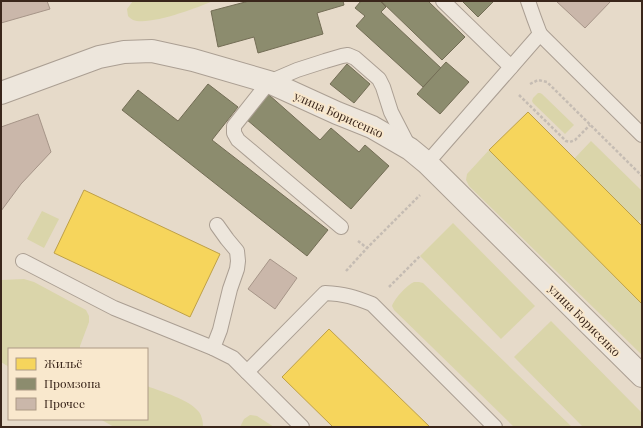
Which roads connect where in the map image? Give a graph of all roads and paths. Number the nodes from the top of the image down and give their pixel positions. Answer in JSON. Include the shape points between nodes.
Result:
{"nodes":[{"id":1,"x":443,"y":1,"type":"edge"},
{"id":2,"x":528,"y":1,"type":"edge"},
{"id":3,"x":540,"y":34,"type":"junction"},
{"id":4,"x":511,"y":67,"type":"junction"},
{"id":5,"x":269,"y":82,"type":"junction"},
{"id":6,"x":527,"y":87,"type":"dead end"},
{"id":7,"x":523,"y":91,"type":"dead end"},
{"id":8,"x":1,"y":93,"type":"edge"},
{"id":9,"x":590,"y":125,"type":"junction"},
{"id":10,"x":642,"y":134,"type":"edge"},
{"id":11,"x":410,"y":149,"type":"junction"},
{"id":12,"x":433,"y":169,"type":"junction"},
{"id":13,"x":642,"y":176,"type":"edge"},
{"id":14,"x":217,"y":225,"type":"dead end"},
{"id":15,"x":340,"y":227,"type":"dead end"},
{"id":16,"x":420,"y":256,"type":"dead end"},
{"id":17,"x":23,"y":261,"type":"dead end"},
{"id":18,"x":325,"y":293,"type":"junction"},
{"id":19,"x":372,"y":304,"type":"junction"},
{"id":20,"x":213,"y":348,"type":"junction"},
{"id":21,"x":247,"y":372,"type":"junction"},
{"id":22,"x":642,"y":376,"type":"edge"},
{"id":23,"x":302,"y":427,"type":"edge"},
{"id":24,"x":495,"y":427,"type":"edge"}],
"edges":[{"from":1,"to":4,"type":"lane"},
{"from":2,"to":3,"type":"lane"},
{"from":3,"to":4,"type":"lane"},
{"from":3,"to":10,"type":"lane"},
{"from":4,"to":12,"type":"lane"},
{"from":5,"to":8,"type":"street","name":"улица Борисенко","via":[[152,51],[124,52],[100,57]]},
{"from":5,"to":11,"type":"street","name":"улица Борисенко","via":[[372,127]]},
{"from":5,"to":11,"type":"lane","via":[[325,61],[348,55],[355,58],[379,79],[391,112]]},
{"from":5,"to":15,"type":"lane","via":[[234,126],[234,133],[238,140]]},
{"from":6,"to":9,"type":"path","via":[[538,80],[547,82]]},
{"from":7,"to":9,"type":"path","via":[[519,95],[566,141],[575,140]]},
{"from":9,"to":13,"type":"path"},
{"from":11,"to":12,"type":"street","name":"улица Борисенко"},
{"from":12,"to":18,"type":"path","via":[[367,248]]},
{"from":12,"to":22,"type":"street","name":"улица Борисенко"},
{"from":14,"to":20,"type":"lane","via":[[237,251],[238,269]]},
{"from":16,"to":19,"type":"path"},
{"from":17,"to":20,"type":"lane","via":[[114,308]]},
{"from":18,"to":19,"type":"lane","via":[[352,296]]},
{"from":18,"to":21,"type":"lane"},
{"from":19,"to":24,"type":"lane"},
{"from":20,"to":21,"type":"lane","via":[[233,358]]},
{"from":21,"to":23,"type":"lane"}]}
